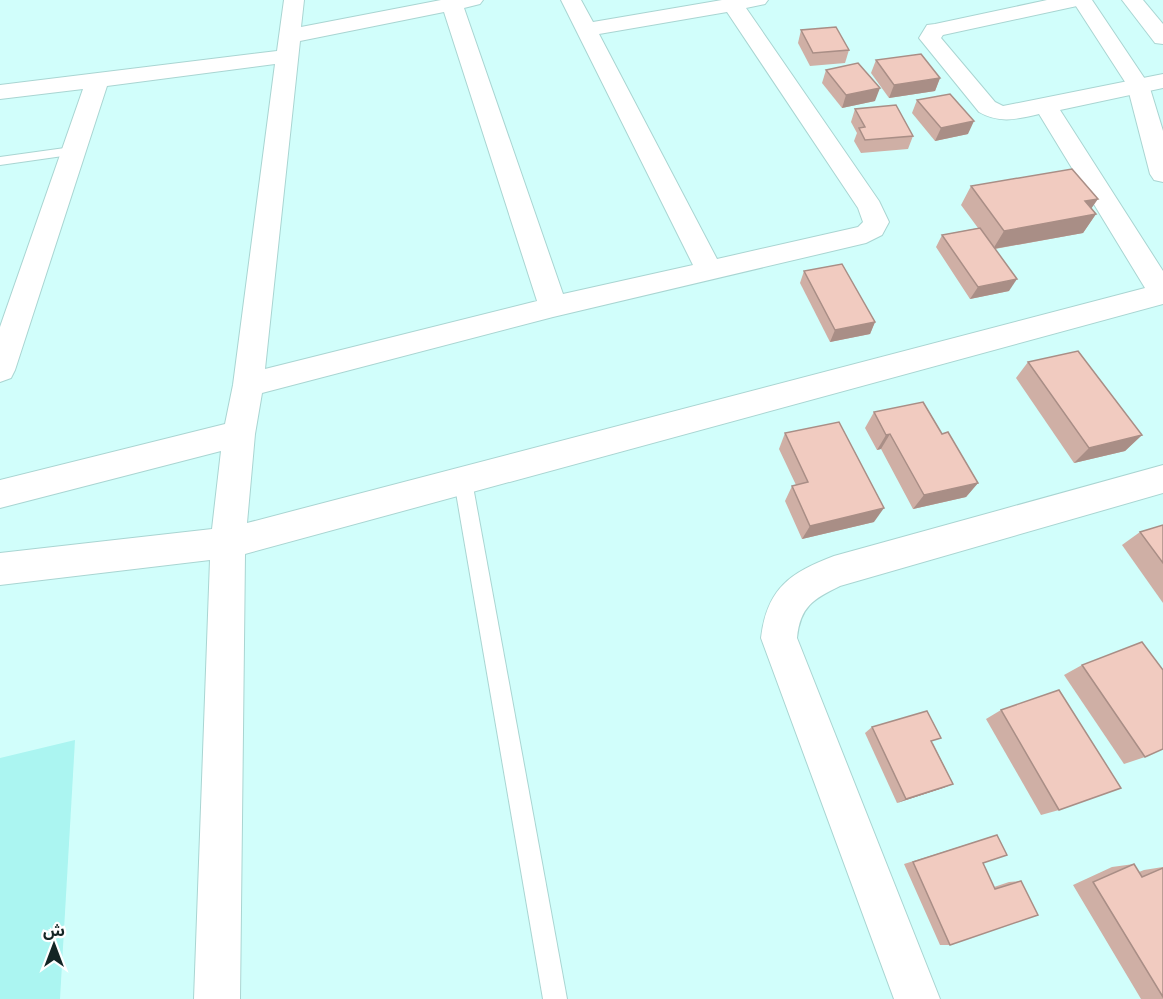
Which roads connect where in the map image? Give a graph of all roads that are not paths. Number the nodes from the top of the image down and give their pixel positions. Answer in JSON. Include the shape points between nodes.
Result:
{"nodes":[{"id":1,"x":294,"y":0,"type":"edge"},
{"id":2,"x":571,"y":0,"type":"edge"},
{"id":3,"x":975,"y":0,"type":"edge"},
{"id":4,"x":1077,"y":0,"type":"edge"},
{"id":5,"x":1082,"y":0,"type":"edge"},
{"id":6,"x":1132,"y":0,"type":"edge"},
{"id":7,"x":464,"y":2,"type":"edge"},
{"id":8,"x":745,"y":2,"type":"edge"},
{"id":9,"x":990,"y":20,"type":"junction"},
{"id":10,"x":586,"y":30,"type":"junction"},
{"id":11,"x":1163,"y":38,"type":"edge"},
{"id":12,"x":289,"y":46,"type":"junction"},
{"id":13,"x":97,"y":80,"type":"junction"},
{"id":14,"x":1163,"y":81,"type":"edge"},
{"id":15,"x":1138,"y":85,"type":"junction"},
{"id":16,"x":0,"y":92,"type":"edge"},
{"id":17,"x":1046,"y":106,"type":"junction"},
{"id":18,"x":72,"y":151,"type":"junction"},
{"id":19,"x":0,"y":161,"type":"edge"},
{"id":20,"x":1163,"y":174,"type":"edge"},
{"id":21,"x":709,"y":270,"type":"junction"},
{"id":22,"x":1163,"y":294,"type":"edge"},
{"id":23,"x":553,"y":307,"type":"junction"},
{"id":24,"x":0,"y":370,"type":"edge"},
{"id":25,"x":248,"y":385,"type":"junction"},
{"id":26,"x":239,"y":434,"type":"junction"},
{"id":27,"x":1163,"y":479,"type":"edge"},
{"id":28,"x":463,"y":481,"type":"junction"},
{"id":29,"x":0,"y":494,"type":"edge"},
{"id":30,"x":228,"y":543,"type":"junction"},
{"id":31,"x":0,"y":569,"type":"edge"},
{"id":32,"x":217,"y":999,"type":"edge"},
{"id":33,"x":555,"y":999,"type":"edge"},
{"id":34,"x":917,"y":999,"type":"edge"}],
"edges":[{"from":1,"to":12,"type":"street"},
{"from":2,"to":10,"type":"street"},
{"from":3,"to":9,"type":"street"},
{"from":4,"to":9,"type":"street"},
{"from":5,"to":15,"type":"street"},
{"from":6,"to":11,"type":"street"},
{"from":7,"to":12,"type":"street"},
{"from":7,"to":23,"type":"street"},
{"from":8,"to":10,"type":"street"},
{"from":8,"to":21,"type":"street","via":[[876,222],[866,234]]},
{"from":9,"to":17,"type":"street","via":[[935,30],[930,38],[993,112],[1008,114]]},
{"from":10,"to":21,"type":"street"},
{"from":12,"to":13,"type":"street"},
{"from":12,"to":25,"type":"street"},
{"from":13,"to":16,"type":"street"},
{"from":13,"to":18,"type":"street"},
{"from":14,"to":15,"type":"street"},
{"from":15,"to":17,"type":"street"},
{"from":15,"to":20,"type":"street"},
{"from":17,"to":22,"type":"street"},
{"from":18,"to":19,"type":"lane"},
{"from":18,"to":24,"type":"street"},
{"from":21,"to":23,"type":"street"},
{"from":22,"to":28,"type":"street"},
{"from":23,"to":25,"type":"street"},
{"from":25,"to":26,"type":"street"},
{"from":26,"to":29,"type":"street"},
{"from":26,"to":30,"type":"street"},
{"from":27,"to":34,"type":"street","via":[[834,572],[807,584],[789,599],[780,618],[779,638]]},
{"from":28,"to":30,"type":"street"},
{"from":28,"to":33,"type":"lane"},
{"from":30,"to":31,"type":"street"},
{"from":30,"to":32,"type":"street"}]}
